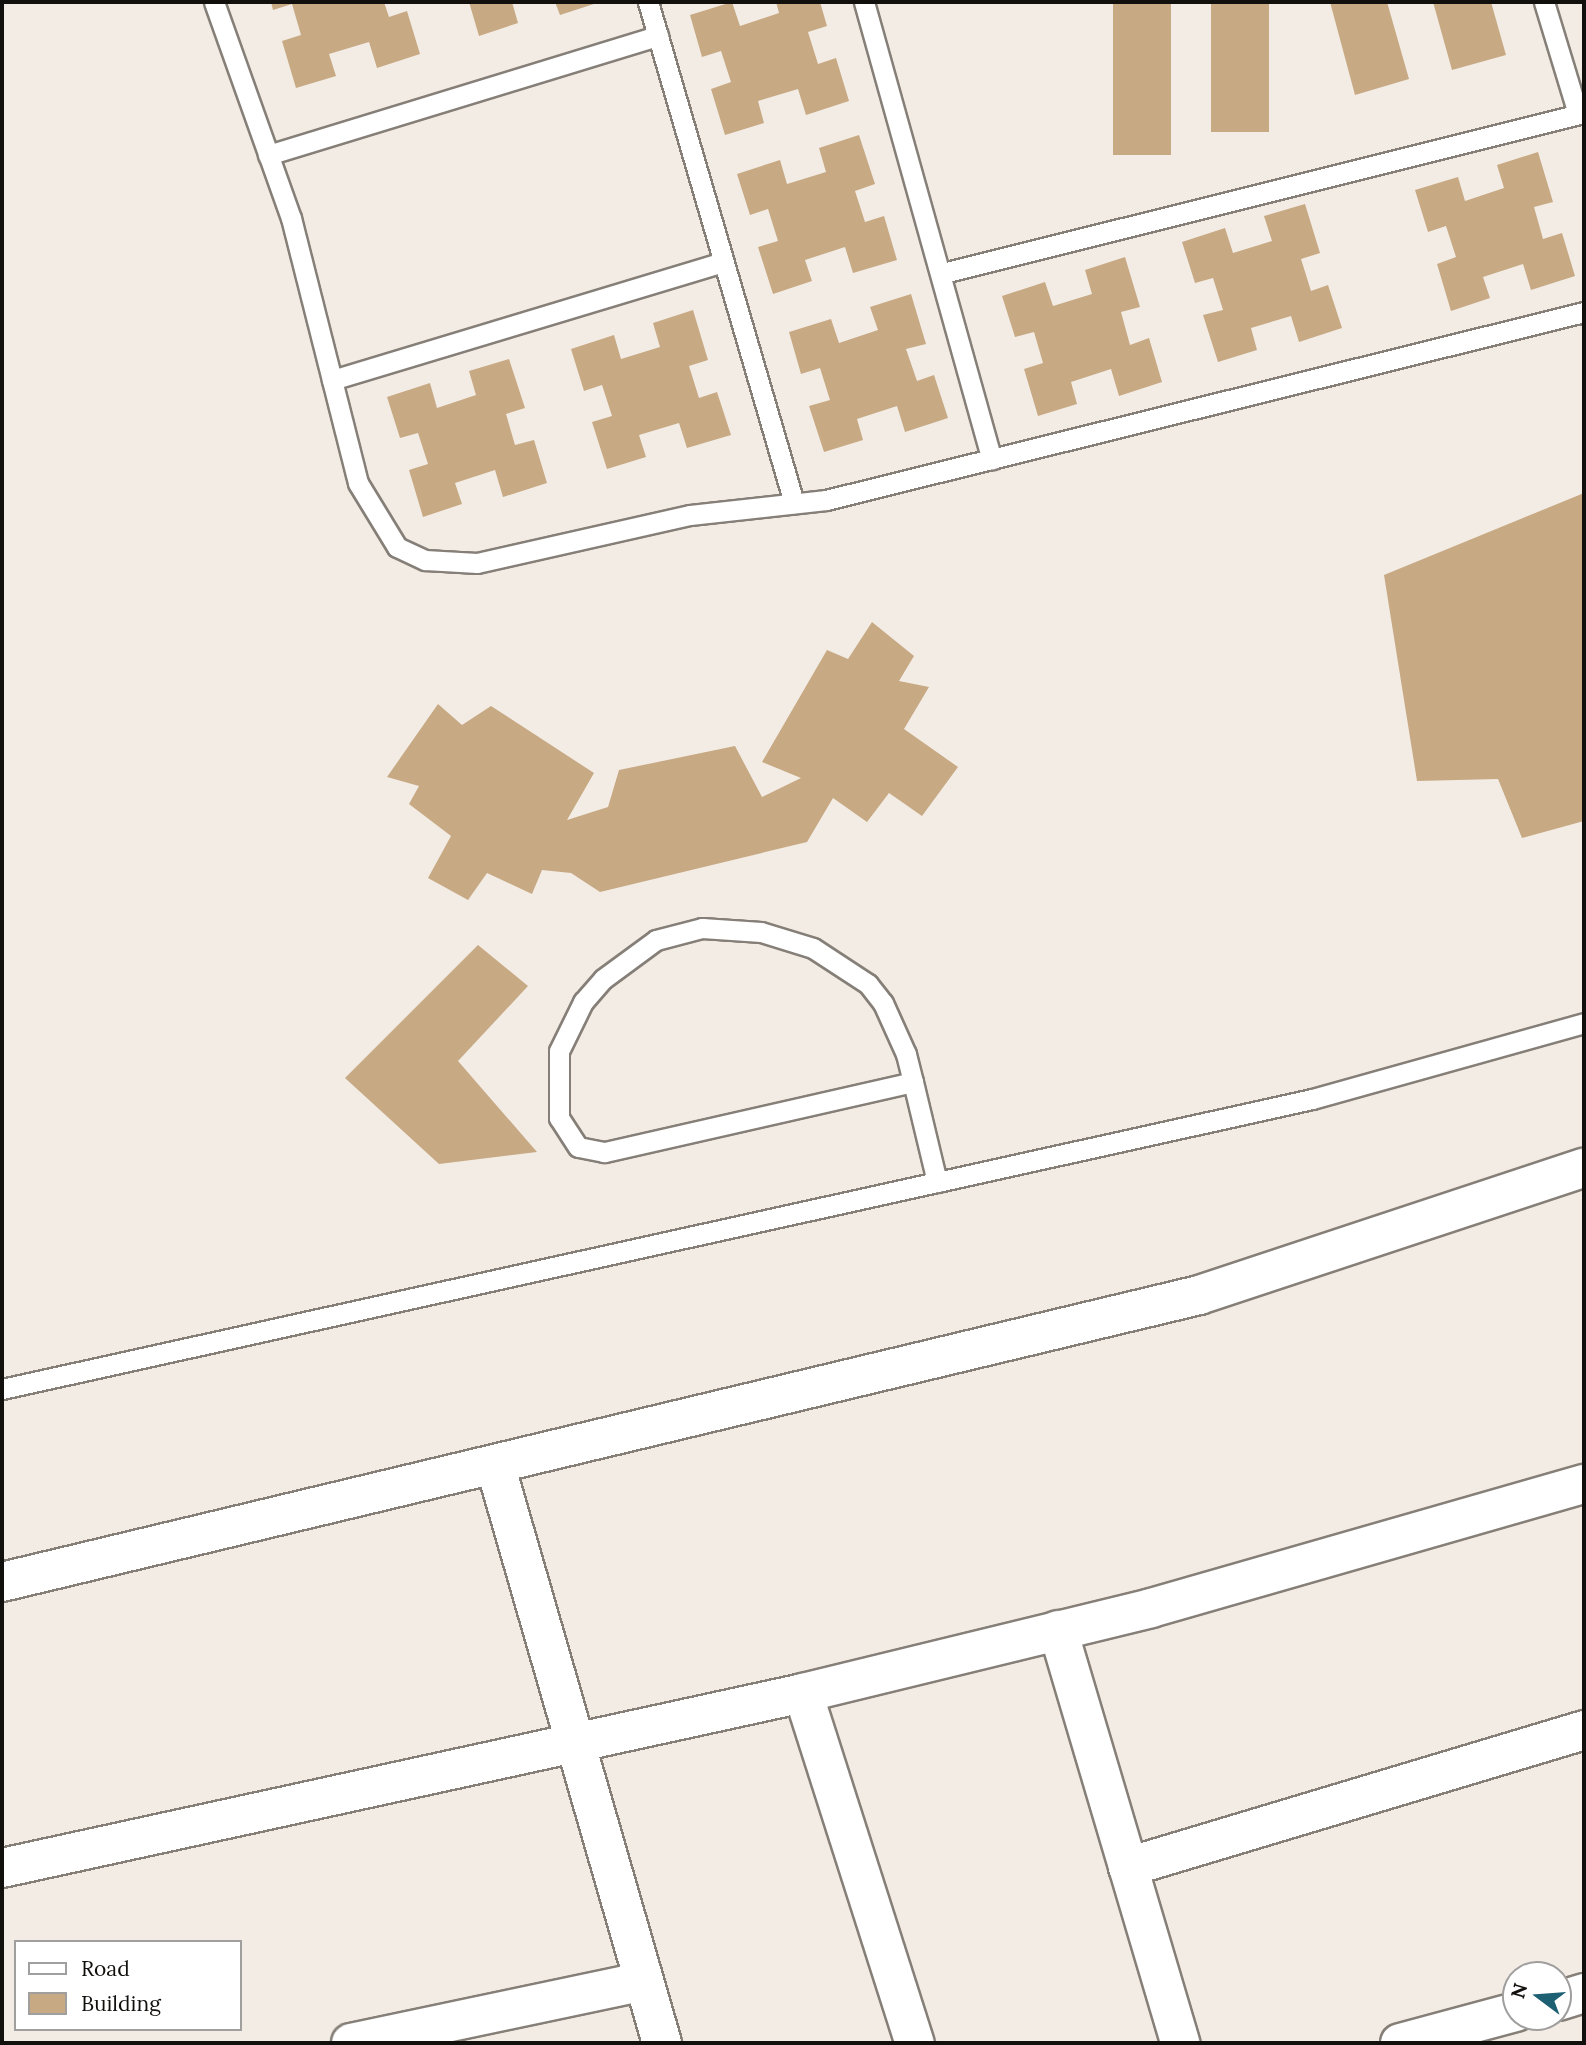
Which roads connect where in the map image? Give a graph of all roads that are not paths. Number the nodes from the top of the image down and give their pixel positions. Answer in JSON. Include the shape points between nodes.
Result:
{"nodes":[{"id":1,"x":214,"y":2,"type":"edge"},
{"id":2,"x":648,"y":2,"type":"edge"},
{"id":3,"x":864,"y":2,"type":"edge"},
{"id":4,"x":1544,"y":2,"type":"edge"},
{"id":5,"x":658,"y":36,"type":"junction"},
{"id":6,"x":1581,"y":113,"type":"edge"},
{"id":7,"x":268,"y":155,"type":"junction"},
{"id":8,"x":724,"y":262,"type":"junction"},
{"id":9,"x":943,"y":273,"type":"junction"},
{"id":10,"x":1584,"y":312,"type":"edge"},
{"id":11,"x":332,"y":380,"type":"junction"},
{"id":12,"x":992,"y":459,"type":"junction"},
{"id":13,"x":794,"y":503,"type":"junction"},
{"id":14,"x":1584,"y":1023,"type":"edge"},
{"id":15,"x":913,"y":1082,"type":"junction"},
{"id":16,"x":1584,"y":1168,"type":"edge"},
{"id":17,"x":937,"y":1182,"type":"junction"},
{"id":18,"x":2,"y":1389,"type":"edge"},
{"id":19,"x":496,"y":1468,"type":"junction"},
{"id":20,"x":1584,"y":1484,"type":"edge"},
{"id":21,"x":2,"y":1583,"type":"edge"},
{"id":22,"x":1058,"y":1630,"type":"junction"},
{"id":23,"x":803,"y":1693,"type":"junction"},
{"id":24,"x":1584,"y":1731,"type":"edge"},
{"id":25,"x":574,"y":1740,"type":"junction"},
{"id":26,"x":1128,"y":1867,"type":"junction"},
{"id":27,"x":2,"y":1868,"type":"edge"},
{"id":28,"x":644,"y":1982,"type":"junction"},
{"id":29,"x":1502,"y":2016,"type":"edge"},
{"id":30,"x":397,"y":2038,"type":"edge"},
{"id":31,"x":351,"y":2043,"type":"edge"},
{"id":32,"x":662,"y":2043,"type":"edge"},
{"id":33,"x":915,"y":2043,"type":"edge"},
{"id":34,"x":1180,"y":2043,"type":"edge"},
{"id":35,"x":1400,"y":2043,"type":"edge"}],
"edges":[{"from":1,"to":7,"type":"lane"},
{"from":2,"to":5,"type":"lane"},
{"from":3,"to":9,"type":"lane"},
{"from":4,"to":6,"type":"lane"},
{"from":5,"to":7,"type":"lane"},
{"from":5,"to":8,"type":"lane"},
{"from":6,"to":9,"type":"lane"},
{"from":7,"to":11,"type":"lane"},
{"from":8,"to":11,"type":"lane"},
{"from":8,"to":13,"type":"lane"},
{"from":9,"to":12,"type":"lane"},
{"from":10,"to":12,"type":"lane"},
{"from":11,"to":13,"type":"lane","via":[[358,483],[376,522],[397,547],[425,560],[477,563],[690,515]]},
{"from":12,"to":13,"type":"lane"},
{"from":14,"to":17,"type":"lane","via":[[1312,1099]]},
{"from":15,"to":15,"type":"lane","via":[[883,1003],[852,972],[813,948],[761,932],[702,928],[656,940],[583,1002],[559,1051],[559,1118],[578,1147],[604,1152]]},
{"from":15,"to":17,"type":"lane"},
{"from":16,"to":19,"type":"street","via":[[1199,1294]]},
{"from":17,"to":18,"type":"lane"},
{"from":19,"to":21,"type":"street"},
{"from":19,"to":25,"type":"street"},
{"from":20,"to":22,"type":"street"},
{"from":22,"to":23,"type":"street"},
{"from":22,"to":26,"type":"street"},
{"from":23,"to":25,"type":"street"},
{"from":23,"to":33,"type":"street"},
{"from":24,"to":26,"type":"street"},
{"from":25,"to":27,"type":"street"},
{"from":25,"to":28,"type":"street"},
{"from":26,"to":34,"type":"street"},
{"from":28,"to":30,"type":"street"},
{"from":28,"to":32,"type":"street"},
{"from":29,"to":35,"type":"street"},
{"from":30,"to":31,"type":"street"}]}
